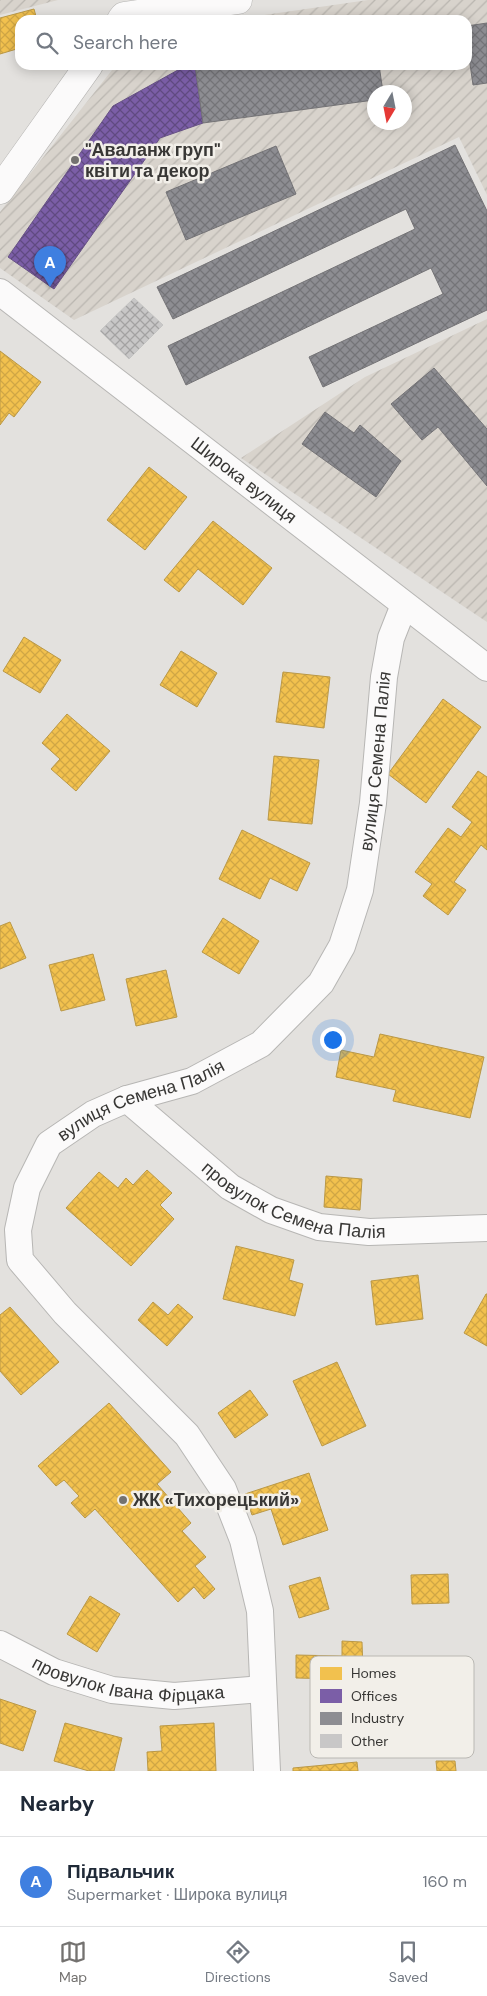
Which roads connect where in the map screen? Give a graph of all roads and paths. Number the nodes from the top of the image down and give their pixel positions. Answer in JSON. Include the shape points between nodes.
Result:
{"nodes":[{"id":1,"x":238,"y":0,"type":"edge"},
{"id":2,"x":122,"y":12,"type":"edge"},
{"id":3,"x":85,"y":70,"type":"edge"},
{"id":4,"x":0,"y":190,"type":"edge"},
{"id":5,"x":0,"y":292,"type":"edge"},
{"id":6,"x":404,"y":605,"type":"junction"},
{"id":7,"x":487,"y":668,"type":"edge"},
{"id":8,"x":127,"y":1099,"type":"junction"},
{"id":9,"x":487,"y":1228,"type":"edge"},
{"id":10,"x":0,"y":1644,"type":"edge"},
{"id":11,"x":262,"y":1689,"type":"junction"},
{"id":12,"x":267,"y":1771,"type":"edge"}],
"edges":[{"from":1,"to":2,"type":"street"},
{"from":3,"to":4,"type":"street"},
{"from":5,"to":6,"type":"street","name":"Широка вулиця"},
{"from":6,"to":7,"type":"street","name":"Широка вулиця"},
{"from":6,"to":8,"type":"street","name":"вулиця Семена Палія","via":[[391,638],[384,677],[373,803],[360,890],[342,946],[320,983],[261,1044],[192,1081]]},
{"from":8,"to":9,"type":"street","name":"провулок Семена Палія","via":[[230,1187],[271,1210],[319,1227],[368,1232]]},
{"from":8,"to":11,"type":"street","name":"вулиця Семена Палія","via":[[93,1114],[50,1144],[27,1188],[18,1230],[20,1260],[65,1313],[186,1435],[223,1489],[243,1540],[260,1611]]},
{"from":10,"to":11,"type":"street","name":"провулок Івана Фірцака","via":[[54,1672],[112,1690],[174,1696]]},
{"from":11,"to":12,"type":"street","name":"вулиця Семена Палія"}]}
